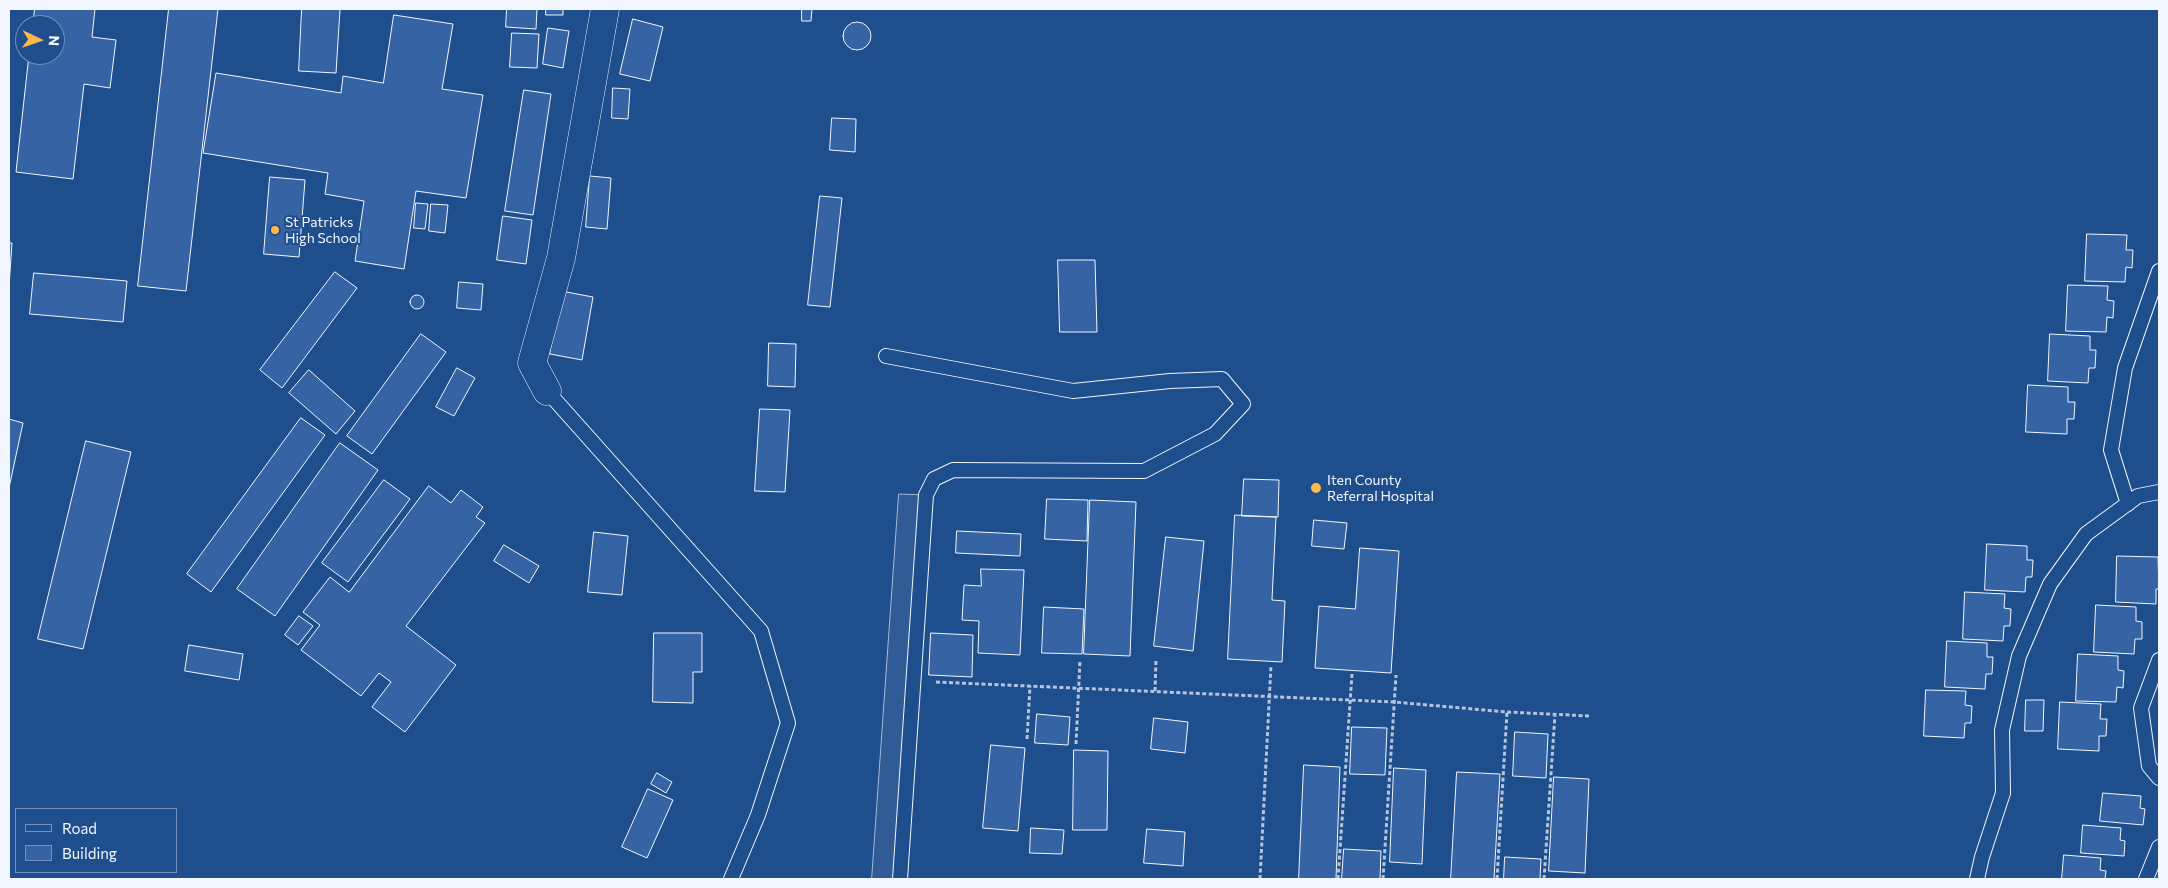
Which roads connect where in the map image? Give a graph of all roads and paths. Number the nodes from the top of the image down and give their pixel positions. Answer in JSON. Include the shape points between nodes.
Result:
{"nodes":[{"id":1,"x":605,"y":9,"type":"edge"},
{"id":2,"x":2159,"y":271,"type":"edge"},
{"id":3,"x":886,"y":356,"type":"dead end"},
{"id":4,"x":547,"y":391,"type":"joint"},
{"id":5,"x":2159,"y":492,"type":"edge"},
{"id":6,"x":2128,"y":504,"type":"junction"},
{"id":7,"x":1156,"y":659,"type":"dead end"},
{"id":8,"x":1080,"y":660,"type":"dead end"},
{"id":9,"x":2159,"y":660,"type":"edge"},
{"id":10,"x":1271,"y":665,"type":"dead end"},
{"id":11,"x":1352,"y":674,"type":"dead end"},
{"id":12,"x":1396,"y":675,"type":"dead end"},
{"id":13,"x":935,"y":682,"type":"dead end"},
{"id":14,"x":1030,"y":686,"type":"junction"},
{"id":15,"x":1079,"y":688,"type":"junction"},
{"id":16,"x":1155,"y":691,"type":"junction"},
{"id":17,"x":1269,"y":696,"type":"junction"},
{"id":18,"x":1350,"y":699,"type":"junction"},
{"id":19,"x":1394,"y":702,"type":"junction"},
{"id":20,"x":1507,"y":712,"type":"junction"},
{"id":21,"x":1555,"y":714,"type":"junction"},
{"id":22,"x":1589,"y":716,"type":"dead end"},
{"id":23,"x":1027,"y":739,"type":"dead end"},
{"id":24,"x":1076,"y":744,"type":"dead end"},
{"id":25,"x":2159,"y":778,"type":"edge"},
{"id":26,"x":2159,"y":847,"type":"edge"},
{"id":27,"x":730,"y":879,"type":"edge"},
{"id":28,"x":900,"y":879,"type":"edge"},
{"id":29,"x":1260,"y":879,"type":"edge"},
{"id":30,"x":1338,"y":879,"type":"edge"},
{"id":31,"x":1383,"y":879,"type":"edge"},
{"id":32,"x":1497,"y":879,"type":"edge"},
{"id":33,"x":1544,"y":879,"type":"edge"},
{"id":34,"x":1977,"y":879,"type":"edge"},
{"id":35,"x":2146,"y":879,"type":"edge"}],
"edges":[{"from":1,"to":4,"type":"street","via":[[560,258],[532,363]]},
{"from":2,"to":6,"type":"lane","via":[[2125,368],[2111,450]]},
{"from":3,"to":28,"type":"lane","via":[[1073,391],[1222,379],[1243,404],[1215,434],[1144,471],[953,470],[934,479],[926,495]]},
{"from":4,"to":27,"type":"lane","via":[[761,631],[788,723],[758,816]]},
{"from":5,"to":6,"type":"lane","via":[[2138,496]]},
{"from":6,"to":34,"type":"lane","via":[[2086,534],[2050,584],[2019,656],[2002,730],[2003,793]]},
{"from":7,"to":16,"type":"path"},
{"from":8,"to":15,"type":"path"},
{"from":9,"to":25,"type":"lane","via":[[2140,708],[2149,766]]},
{"from":10,"to":17,"type":"path"},
{"from":11,"to":18,"type":"path"},
{"from":12,"to":19,"type":"path"},
{"from":13,"to":14,"type":"path"},
{"from":14,"to":15,"type":"path"},
{"from":14,"to":23,"type":"path"},
{"from":15,"to":16,"type":"path"},
{"from":15,"to":24,"type":"path"},
{"from":16,"to":17,"type":"path"},
{"from":17,"to":18,"type":"path"},
{"from":17,"to":29,"type":"path"},
{"from":18,"to":19,"type":"path"},
{"from":18,"to":30,"type":"path"},
{"from":19,"to":20,"type":"path"},
{"from":19,"to":31,"type":"path"},
{"from":20,"to":21,"type":"path"},
{"from":20,"to":32,"type":"path"},
{"from":21,"to":22,"type":"path"},
{"from":21,"to":33,"type":"path"},
{"from":26,"to":35,"type":"lane"}]}
